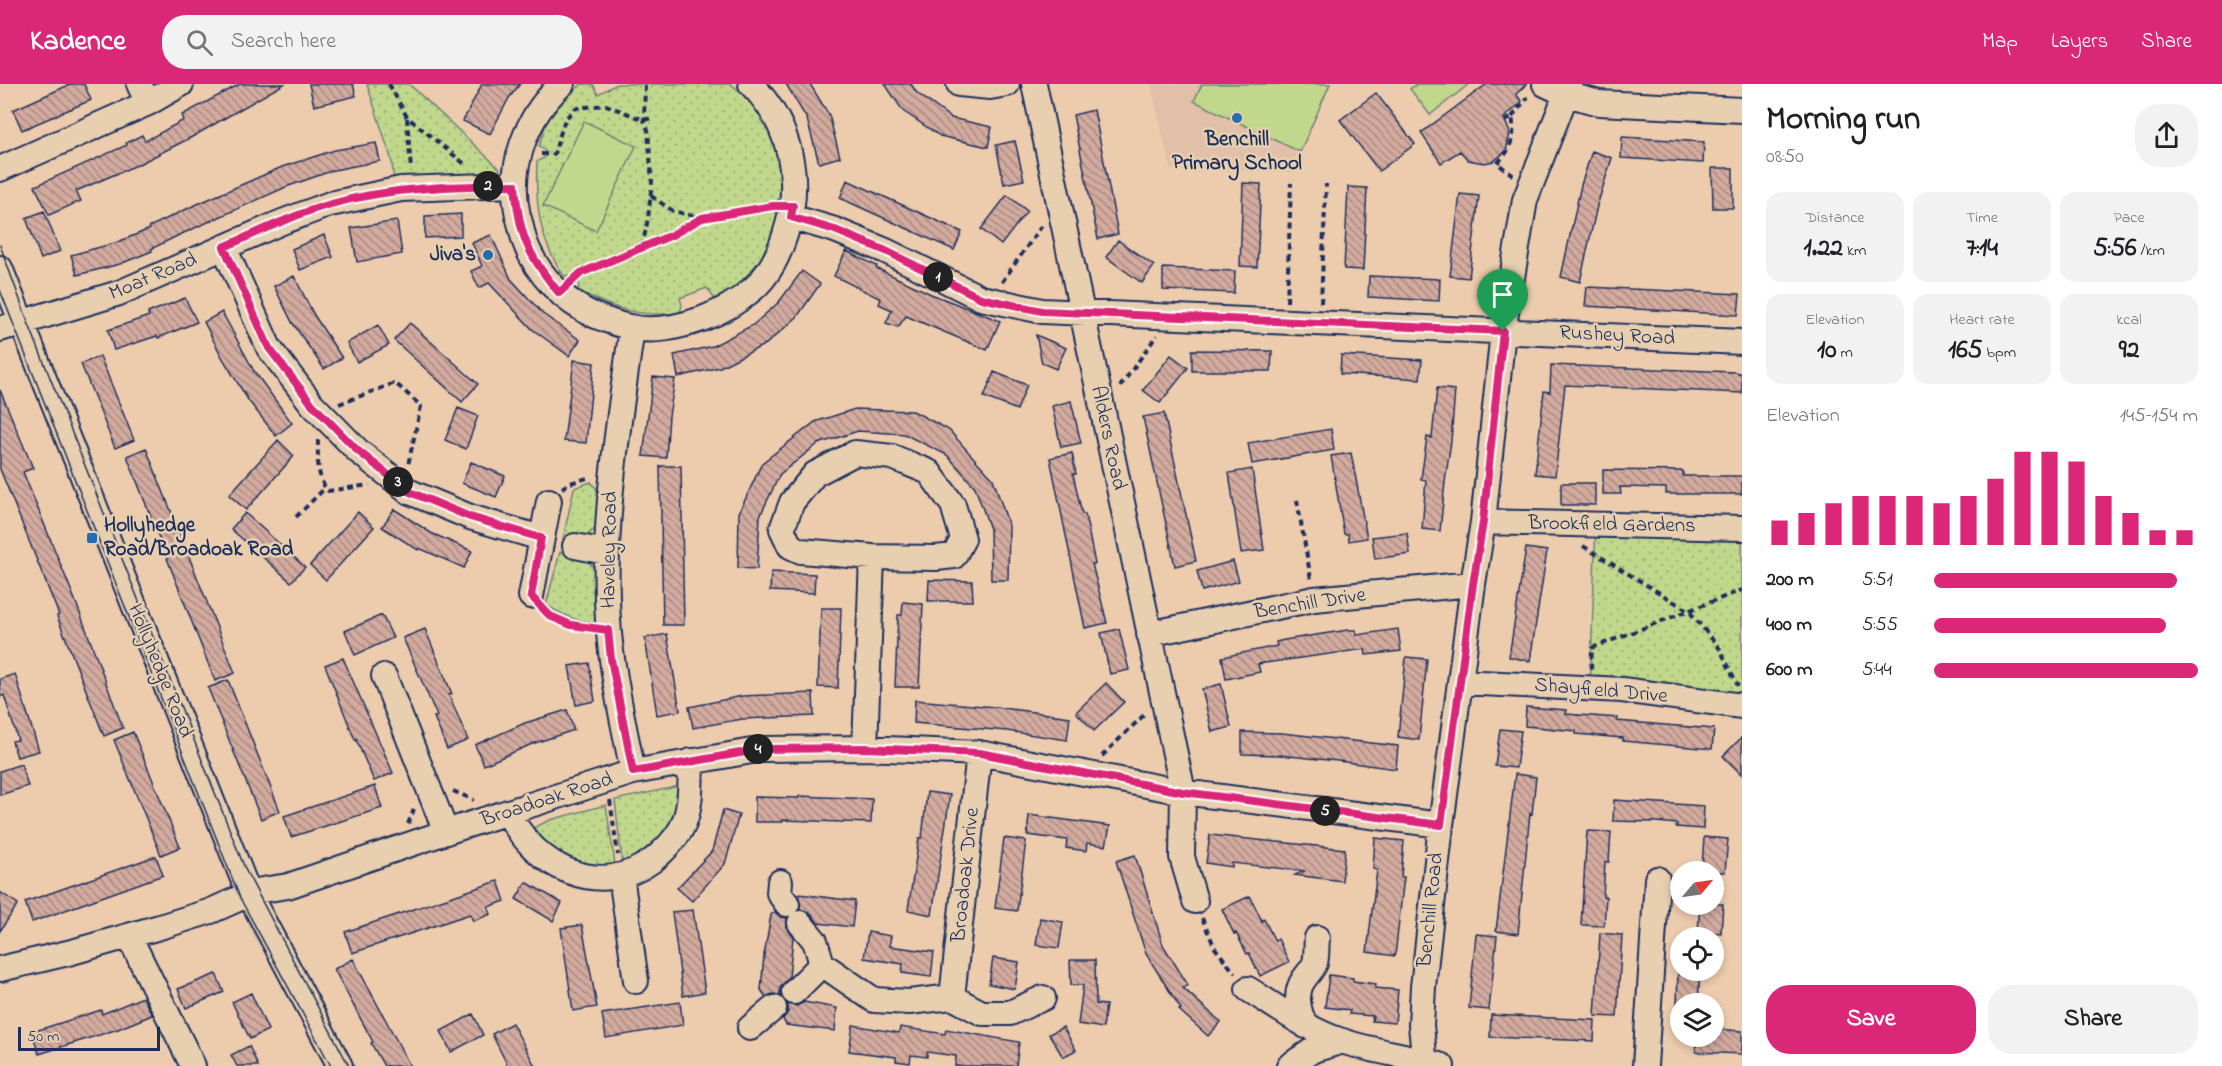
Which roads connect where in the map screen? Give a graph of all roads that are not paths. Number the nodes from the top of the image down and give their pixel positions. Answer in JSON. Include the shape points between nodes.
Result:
{"nodes":[{"id":1,"x":181,"y":84,"type":"edge"},
{"id":2,"x":562,"y":84,"type":"edge"},
{"id":3,"x":751,"y":84,"type":"edge"},
{"id":4,"x":959,"y":84,"type":"edge"},
{"id":5,"x":1007,"y":84,"type":"edge"},
{"id":6,"x":1034,"y":84,"type":"edge"},
{"id":7,"x":1553,"y":89,"type":"edge"},
{"id":8,"x":144,"y":94,"type":"edge"},
{"id":9,"x":1742,"y":110,"type":"edge"},
{"id":10,"x":0,"y":169,"type":"edge"},
{"id":11,"x":505,"y":185,"type":"junction"},
{"id":12,"x":792,"y":211,"type":"junction"},
{"id":13,"x":224,"y":247,"type":"junction"},
{"id":14,"x":0,"y":268,"type":"edge"},
{"id":15,"x":1081,"y":312,"type":"junction"},
{"id":16,"x":11,"y":326,"type":"edge"},
{"id":17,"x":632,"y":328,"type":"junction"},
{"id":18,"x":1503,"y":331,"type":"junction"},
{"id":19,"x":1742,"y":342,"type":"edge"},
{"id":20,"x":549,"y":501,"type":"road end"},
{"id":21,"x":1483,"y":522,"type":"junction"},
{"id":22,"x":1742,"y":528,"type":"edge"},
{"id":23,"x":541,"y":538,"type":"junction"},
{"id":24,"x":576,"y":546,"type":"dead end"},
{"id":25,"x":606,"y":552,"type":"junction"},
{"id":26,"x":872,"y":557,"type":"junction"},
{"id":27,"x":1473,"y":584,"type":"junction"},
{"id":28,"x":531,"y":596,"type":"road end"},
{"id":29,"x":1149,"y":634,"type":"junction"},
{"id":30,"x":384,"y":676,"type":"dead end"},
{"id":31,"x":1460,"y":682,"type":"junction"},
{"id":32,"x":1742,"y":706,"type":"edge"},
{"id":33,"x":865,"y":748,"type":"junction"},
{"id":34,"x":980,"y":753,"type":"junction"},
{"id":35,"x":691,"y":761,"type":"junction"},
{"id":36,"x":633,"y":772,"type":"junction"},
{"id":37,"x":1183,"y":792,"type":"junction"},
{"id":38,"x":508,"y":812,"type":"junction"},
{"id":39,"x":1441,"y":825,"type":"junction"},
{"id":40,"x":446,"y":832,"type":"junction"},
{"id":41,"x":621,"y":876,"type":"junction"},
{"id":42,"x":1657,"y":879,"type":"dead end"},
{"id":43,"x":249,"y":894,"type":"junction"},
{"id":44,"x":1195,"y":901,"type":"road end"},
{"id":45,"x":789,"y":903,"type":"dead end"},
{"id":46,"x":129,"y":936,"type":"junction"},
{"id":47,"x":1317,"y":938,"type":"dead end"},
{"id":48,"x":822,"y":964,"type":"junction"},
{"id":49,"x":0,"y":969,"type":"edge"},
{"id":50,"x":636,"y":981,"type":"dead end"},
{"id":51,"x":1248,"y":989,"type":"road end"},
{"id":52,"x":794,"y":992,"type":"dead end"},
{"id":53,"x":952,"y":998,"type":"junction"},
{"id":54,"x":1043,"y":998,"type":"dead end"},
{"id":55,"x":774,"y":1008,"type":"dead end"},
{"id":56,"x":1306,"y":1026,"type":"junction"},
{"id":57,"x":750,"y":1028,"type":"dead end"},
{"id":58,"x":1343,"y":1041,"type":"junction"},
{"id":59,"x":1430,"y":1064,"type":"edge"},
{"id":60,"x":193,"y":1066,"type":"edge"},
{"id":61,"x":340,"y":1066,"type":"edge"},
{"id":62,"x":1289,"y":1066,"type":"edge"},
{"id":63,"x":1645,"y":1066,"type":"edge"}],
"edges":[{"from":1,"to":8,"type":"street"},
{"from":2,"to":11,"type":"street","via":[[529,126]]},
{"from":3,"to":12,"type":"street","via":[[780,123],[789,148],[794,182]]},
{"from":4,"to":5,"type":"street"},
{"from":6,"to":15,"type":"street","name":"Alders Road"},
{"from":7,"to":9,"type":"street","via":[[1599,103]]},
{"from":7,"to":18,"type":"street","name":"Benchill Road","via":[[1525,200]]},
{"from":8,"to":10,"type":"street"},
{"from":11,"to":13,"type":"street","name":"Moat Road","via":[[368,195],[330,204]]},
{"from":11,"to":17,"type":"street","via":[[537,267],[559,293],[585,311]]},
{"from":12,"to":15,"type":"street","name":"Rushey Road","via":[[981,298],[1042,311]]},
{"from":12,"to":17,"type":"street","via":[[780,251],[770,267],[754,288],[731,306],[689,324]]},
{"from":13,"to":16,"type":"street","name":"Moat Road","via":[[119,293]]},
{"from":13,"to":23,"type":"street","via":[[269,348],[321,414],[358,451],[410,492],[470,517]]},
{"from":14,"to":16,"type":"street","name":"Hollyhedge Road"},
{"from":15,"to":18,"type":"street","name":"Rushey Road","via":[[1306,326]]},
{"from":15,"to":29,"type":"street","name":"Alders Road"},
{"from":16,"to":43,"type":"street","name":"Hollyhedge Road"},
{"from":17,"to":25,"type":"street","name":"Haveley Road"},
{"from":18,"to":19,"type":"street","name":"Rushey Road"},
{"from":18,"to":21,"type":"street","name":"Benchill Road"},
{"from":20,"to":23,"type":"street"},
{"from":21,"to":22,"type":"street","name":"Brookfield Gardens"},
{"from":21,"to":27,"type":"street","name":"Benchill Road"},
{"from":23,"to":28,"type":"street"},
{"from":24,"to":25,"type":"street"},
{"from":25,"to":36,"type":"street","name":"Haveley Road","via":[[611,659]]},
{"from":26,"to":26,"type":"street","via":[[954,556],[963,539],[953,505],[929,472],[892,457],[855,453],[815,474],[792,502],[782,529],[790,546],[801,551]]},
{"from":26,"to":33,"type":"street"},
{"from":27,"to":29,"type":"street","name":"Benchill Drive","via":[[1314,599]]},
{"from":27,"to":31,"type":"street","name":"Benchill Road"},
{"from":29,"to":37,"type":"street","name":"Alders Road"},
{"from":30,"to":40,"type":"street"},
{"from":31,"to":32,"type":"street","name":"Shayfield Drive","via":[[1622,690]]},
{"from":31,"to":39,"type":"street","name":"Benchill Road"},
{"from":33,"to":34,"type":"street","name":"Broadoak Road"},
{"from":33,"to":35,"type":"street","name":"Broadoak Road","via":[[763,749]]},
{"from":34,"to":37,"type":"street","name":"Broadoak Road"},
{"from":34,"to":53,"type":"street","name":"Broadoak Drive"},
{"from":35,"to":36,"type":"street","name":"Broadoak Road"},
{"from":35,"to":41,"type":"street","via":[[688,812],[681,830],[659,855],[639,870]]},
{"from":36,"to":38,"type":"street","name":"Broadoak Road"},
{"from":37,"to":39,"type":"street","name":"Broadoak Road"},
{"from":37,"to":44,"type":"street","name":"Alders Road","via":[[1182,857]]},
{"from":38,"to":40,"type":"street","name":"Broadoak Road"},
{"from":38,"to":41,"type":"street","via":[[531,847],[549,862],[571,873]]},
{"from":39,"to":59,"type":"street","name":"Benchill Road","via":[[1421,1025]]},
{"from":40,"to":43,"type":"street","name":"Broadoak Road","via":[[288,886]]},
{"from":41,"to":50,"type":"street"},
{"from":42,"to":63,"type":"street"},
{"from":43,"to":46,"type":"street","name":"Broadoak Road","via":[[211,911]]},
{"from":43,"to":61,"type":"street","name":"Hollyhedge Road"},
{"from":45,"to":48,"type":"street","via":[[815,941]]},
{"from":46,"to":49,"type":"street","name":"Broadoak Road"},
{"from":46,"to":60,"type":"street"},
{"from":47,"to":56,"type":"street","via":[[1315,962],[1303,980],[1298,998]]},
{"from":48,"to":52,"type":"street"},
{"from":48,"to":53,"type":"street","via":[[874,1000]]},
{"from":51,"to":56,"type":"street"},
{"from":53,"to":54,"type":"street","via":[[982,1013],[1010,1013]]},
{"from":55,"to":57,"type":"street"},
{"from":56,"to":58,"type":"street"},
{"from":58,"to":59,"type":"street"},
{"from":58,"to":62,"type":"street","via":[[1313,1050]]}]}
